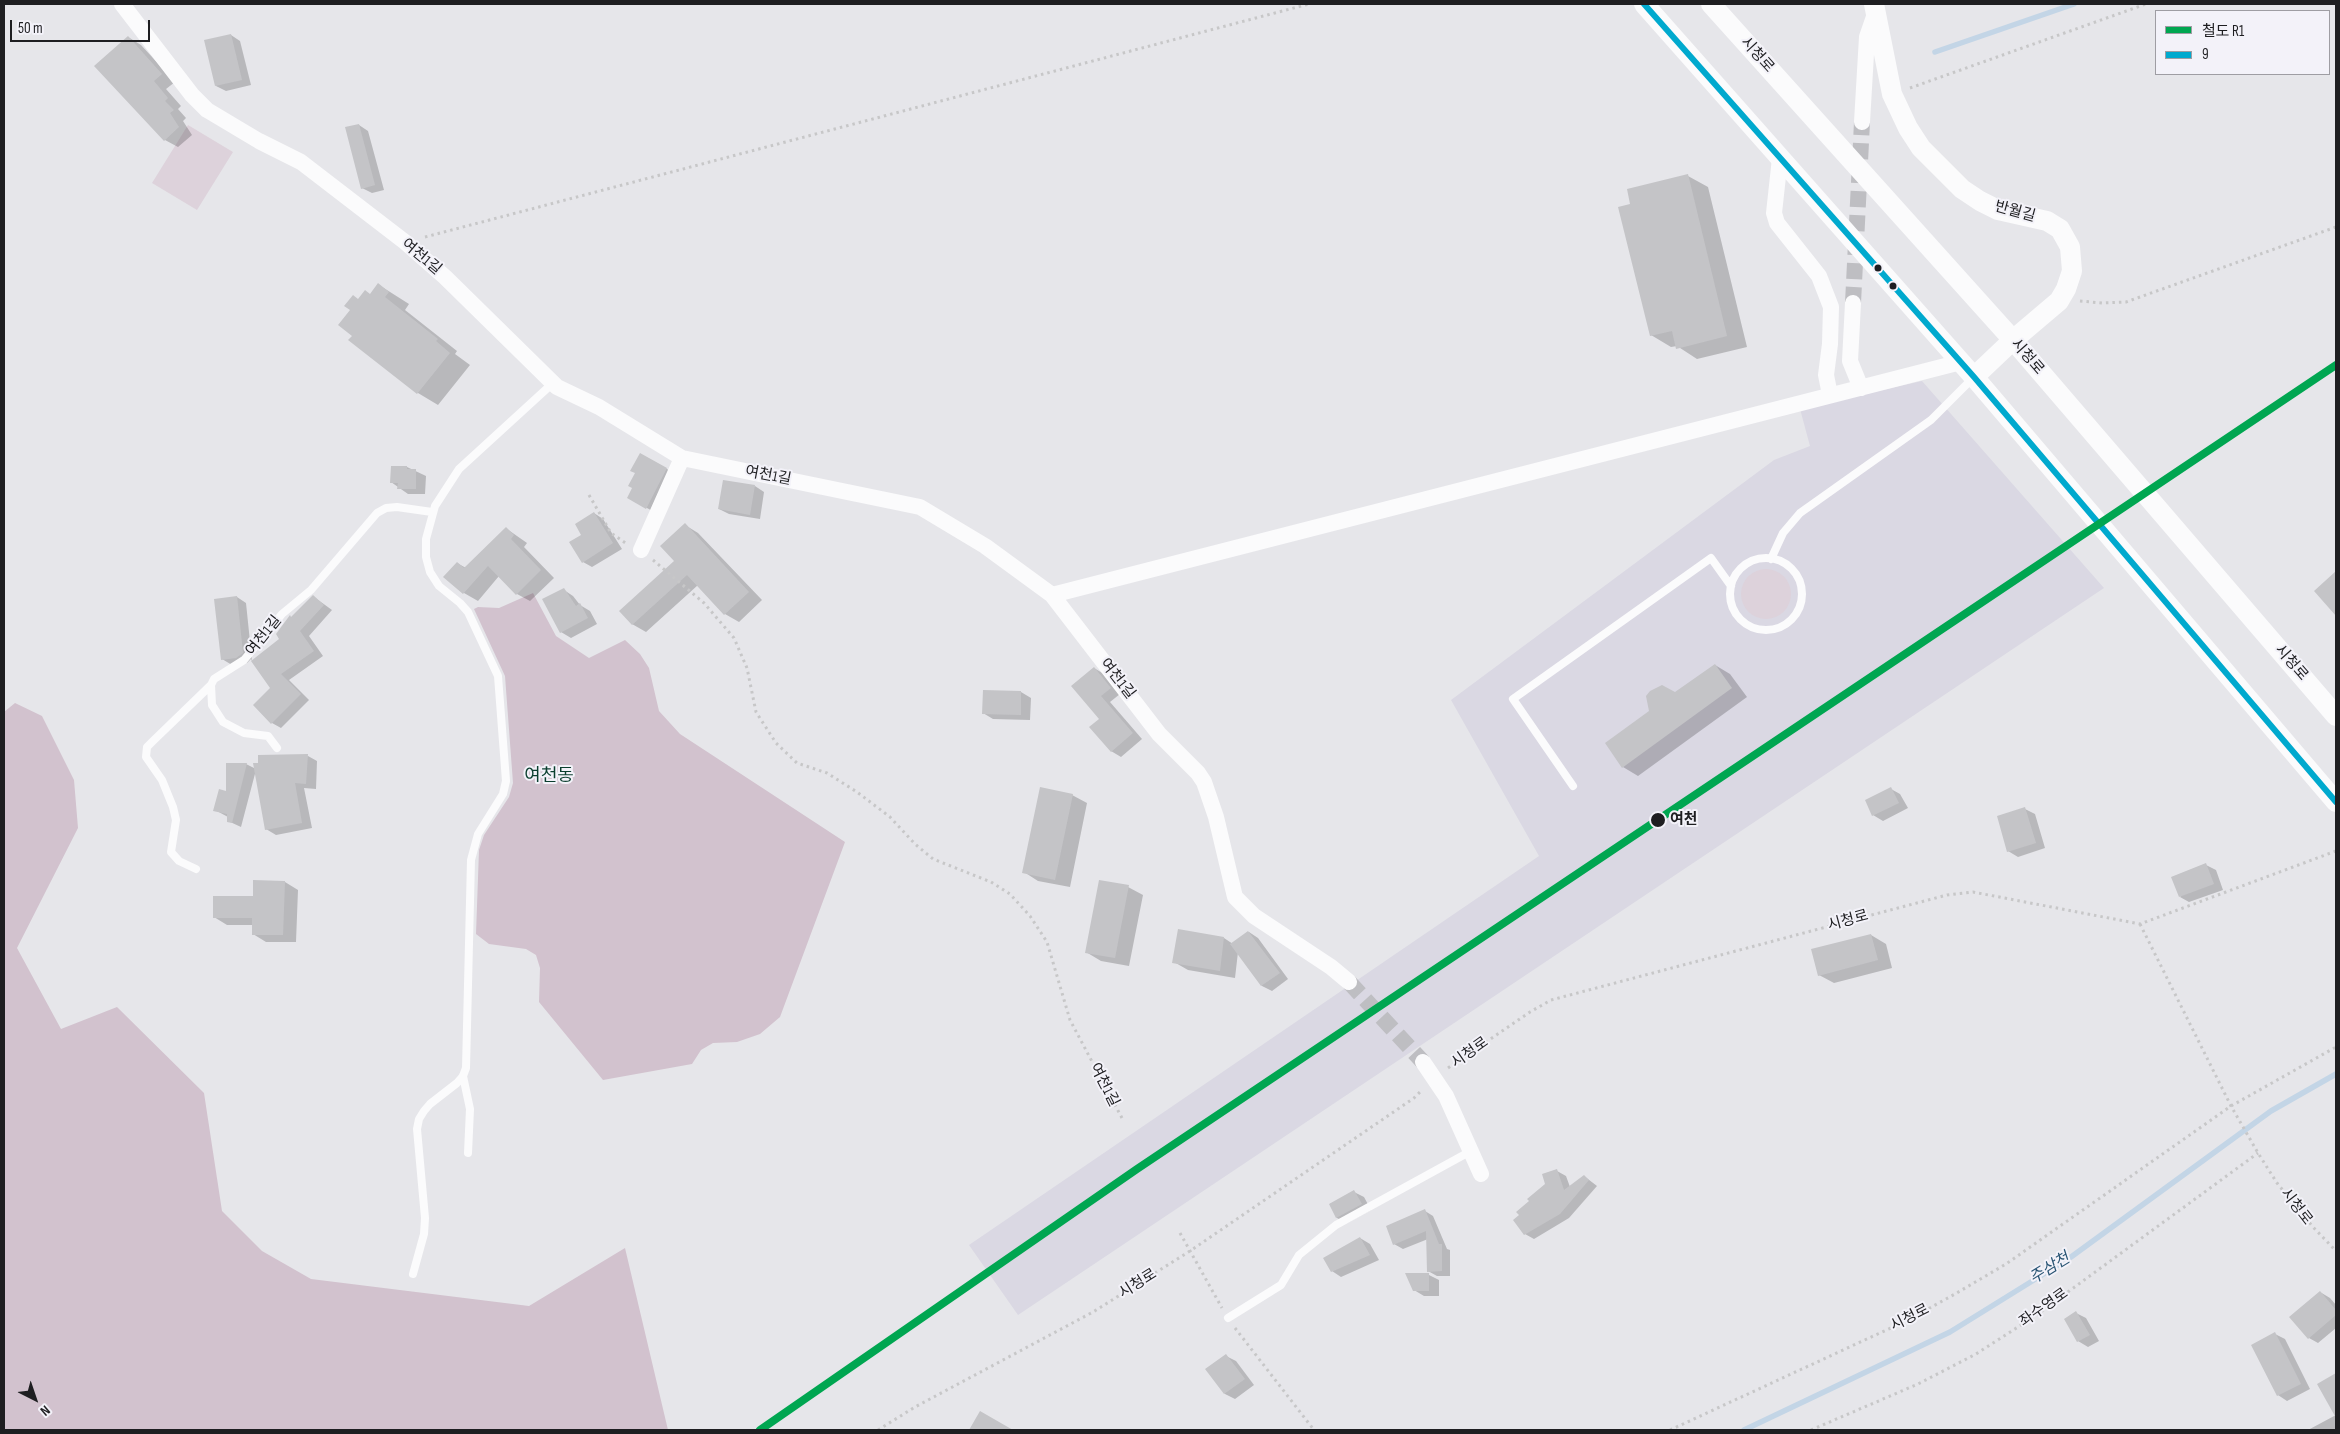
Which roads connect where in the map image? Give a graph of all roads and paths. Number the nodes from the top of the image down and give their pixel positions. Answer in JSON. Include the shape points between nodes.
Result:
{"nodes":[{"id":1,"x":122,"y":4,"type":"edge"},
{"id":2,"x":1309,"y":4,"type":"edge"},
{"id":3,"x":1644,"y":4,"type":"edge"},
{"id":4,"x":1711,"y":4,"type":"edge"},
{"id":5,"x":2146,"y":4,"type":"edge"},
{"id":6,"x":1875,"y":9,"type":"edge"},
{"id":7,"x":1892,"y":94,"type":"junction"},
{"id":8,"x":1862,"y":122,"type":"tunnel mouth"},
{"id":9,"x":1780,"y":158,"type":"junction"},
{"id":10,"x":2336,"y":228,"type":"edge"},
{"id":11,"x":405,"y":242,"type":"junction"},
{"id":12,"x":2059,"y":301,"type":"junction"},
{"id":13,"x":1853,"y":302,"type":"tunnel mouth"},
{"id":14,"x":2013,"y":340,"type":"junction"},
{"id":15,"x":1961,"y":362,"type":"junction"},
{"id":16,"x":1974,"y":377,"type":"junction"},
{"id":17,"x":553,"y":383,"type":"junction"},
{"id":18,"x":1860,"y":388,"type":"junction"},
{"id":19,"x":1830,"y":395,"type":"junction"},
{"id":20,"x":682,"y":458,"type":"junction"},
{"id":21,"x":589,"y":495,"type":"dead end"},
{"id":22,"x":432,"y":512,"type":"junction"},
{"id":23,"x":641,"y":550,"type":"junction"},
{"id":24,"x":1771,"y":559,"type":"junction"},
{"id":25,"x":1731,"y":586,"type":"junction"},
{"id":26,"x":1052,"y":595,"type":"junction"},
{"id":27,"x":211,"y":685,"type":"junction"},
{"id":28,"x":2336,"y":716,"type":"edge"},
{"id":29,"x":277,"y":748,"type":"dead end"},
{"id":30,"x":1573,"y":786,"type":"dead end"},
{"id":31,"x":2336,"y":802,"type":"edge"},
{"id":32,"x":2336,"y":851,"type":"edge"},
{"id":33,"x":196,"y":869,"type":"dead end"},
{"id":34,"x":2140,"y":924,"type":"junction"},
{"id":35,"x":1348,"y":982,"type":"tunnel mouth"},
{"id":36,"x":2336,"y":1047,"type":"edge"},
{"id":37,"x":1423,"y":1062,"type":"tunnel mouth"},
{"id":38,"x":463,"y":1076,"type":"junction"},
{"id":39,"x":1434,"y":1078,"type":"junction"},
{"id":40,"x":2231,"y":1106,"type":"junction"},
{"id":41,"x":1123,"y":1120,"type":"dead end"},
{"id":42,"x":1471,"y":1151,"type":"junction"},
{"id":43,"x":468,"y":1153,"type":"dead end"},
{"id":44,"x":2258,"y":1153,"type":"junction"},
{"id":45,"x":1481,"y":1174,"type":"dead end"},
{"id":46,"x":1180,"y":1233,"type":"dead end"},
{"id":47,"x":2336,"y":1251,"type":"edge"},
{"id":48,"x":1190,"y":1252,"type":"junction"},
{"id":49,"x":413,"y":1274,"type":"dead end"},
{"id":50,"x":1228,"y":1318,"type":"junction"},
{"id":51,"x":878,"y":1430,"type":"edge"},
{"id":52,"x":1314,"y":1430,"type":"edge"},
{"id":53,"x":1670,"y":1430,"type":"edge"},
{"id":54,"x":1811,"y":1430,"type":"edge"}],
"edges":[{"from":1,"to":11,"type":"street","name":"여천1길","via":[[207,110],[301,162]]},
{"from":2,"to":11,"type":"path"},
{"from":3,"to":9,"type":"street"},
{"from":4,"to":14,"type":"street","name":"시청로"},
{"from":5,"to":7,"type":"path"},
{"from":6,"to":7,"type":"street","name":"반월길"},
{"from":6,"to":8,"type":"street","via":[[1867,36]]},
{"from":7,"to":12,"type":"street","name":"반월길","via":[[1921,148],[1962,189],[1998,210],[2047,221],[2060,229],[2070,247],[2072,271]]},
{"from":9,"to":15,"type":"street"},
{"from":9,"to":19,"type":"street","via":[[1774,213],[1777,223],[1819,276],[1831,307],[1826,375]]},
{"from":10,"to":12,"type":"path","via":[[2126,302]]},
{"from":11,"to":17,"type":"street","name":"여천1길"},
{"from":12,"to":14,"type":"street","name":"반월길"},
{"from":13,"to":18,"type":"street","via":[[1850,361]]},
{"from":14,"to":16,"type":"street","name":"반월길"},
{"from":14,"to":28,"type":"street","name":"시청로"},
{"from":15,"to":16,"type":"street"},
{"from":15,"to":18,"type":"street"},
{"from":16,"to":24,"type":"lane","via":[[1931,420],[1800,513],[1783,533]]},
{"from":16,"to":31,"type":"street"},
{"from":17,"to":20,"type":"street","name":"여천1길"},
{"from":17,"to":22,"type":"lane","via":[[464,463]]},
{"from":18,"to":19,"type":"street"},
{"from":19,"to":26,"type":"street"},
{"from":20,"to":23,"type":"street"},
{"from":20,"to":26,"type":"street","name":"여천1길","via":[[920,507],[985,546]]},
{"from":21,"to":23,"type":"path","name":"여천1길","via":[[611,533]]},
{"from":22,"to":27,"type":"lane","name":"여천1길","via":[[397,507],[378,513],[311,590],[282,614],[244,660],[220,674]]},
{"from":22,"to":38,"type":"lane","via":[[426,539],[430,572],[439,586],[468,612],[498,676],[506,781],[503,794],[478,834],[471,860],[468,1048]]},
{"from":23,"to":41,"type":"path","name":"여천1길","via":[[710,610],[734,638],[747,668],[756,712],[776,744],[797,763],[827,773],[857,792],[890,817],[933,858],[991,882],[1020,905],[1047,942],[1070,1020]]},
{"from":24,"to":25,"type":"lane","via":[[1753,560],[1743,566]]},
{"from":24,"to":25,"type":"lane","via":[[1787,565],[1796,573],[1800,584],[1800,608],[1783,625],[1772,629],[1749,626],[1733,609]]},
{"from":25,"to":30,"type":"lane","via":[[1711,558],[1513,699]]},
{"from":26,"to":35,"type":"street","name":"여천1길","via":[[1159,734],[1204,782],[1235,897],[1254,916],[1331,967]]},
{"from":27,"to":29,"type":"lane","via":[[212,705],[223,722],[244,733],[268,736]]},
{"from":27,"to":33,"type":"lane","name":"여천1길","via":[[147,747],[146,756],[162,780],[173,807],[176,820],[171,852],[179,861]]},
{"from":32,"to":34,"type":"path"},
{"from":34,"to":39,"type":"path","name":"시청로","via":[[1973,892],[1947,895],[1551,1000]]},
{"from":34,"to":40,"type":"path","name":"시청로"},
{"from":36,"to":40,"type":"path","name":"시청로"},
{"from":37,"to":39,"type":"street"},
{"from":38,"to":43,"type":"lane","via":[[470,1109]]},
{"from":38,"to":49,"type":"lane","via":[[430,1104],[419,1119],[417,1139],[425,1208],[424,1234]]},
{"from":39,"to":42,"type":"street","via":[[1446,1096]]},
{"from":39,"to":48,"type":"path","name":"시청로","via":[[1414,1098]]},
{"from":40,"to":44,"type":"path","name":"시청로"},
{"from":40,"to":53,"type":"path","name":"시청로","via":[[2006,1264],[1955,1294],[1908,1320]]},
{"from":42,"to":45,"type":"street"},
{"from":42,"to":50,"type":"lane","via":[[1336,1225],[1299,1255],[1281,1285]]},
{"from":44,"to":47,"type":"path","name":"시청로","via":[[2277,1183]]},
{"from":44,"to":54,"type":"path","name":"좌수영로","via":[[2034,1316],[1976,1354],[1918,1384]]},
{"from":46,"to":48,"type":"path"},
{"from":48,"to":50,"type":"path"},
{"from":48,"to":51,"type":"path","name":"시청로","via":[[1093,1312],[916,1406]]},
{"from":50,"to":52,"type":"path"}]}
